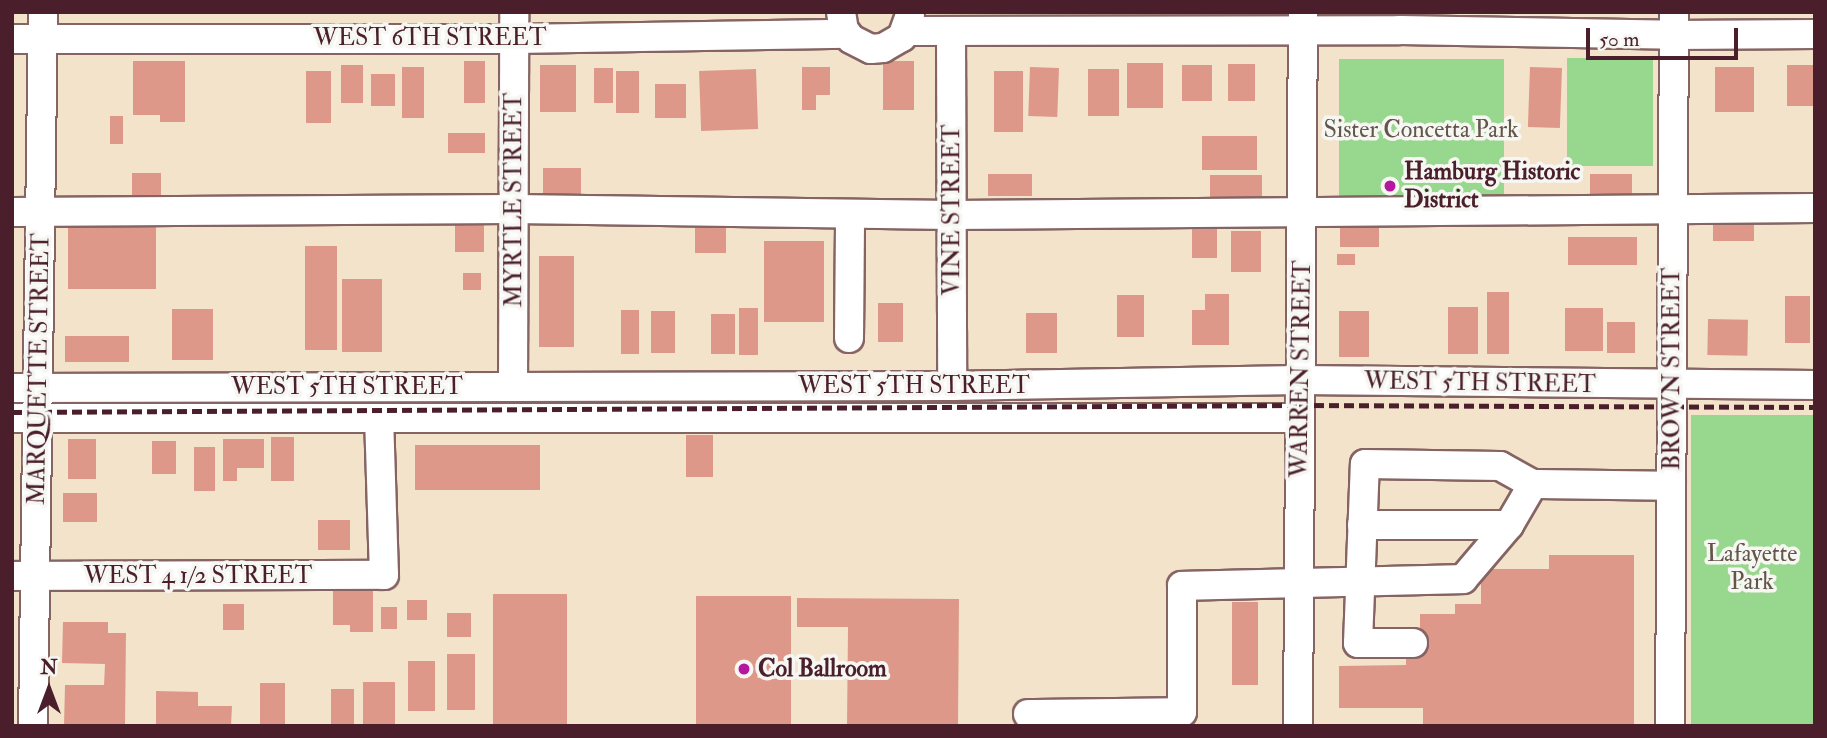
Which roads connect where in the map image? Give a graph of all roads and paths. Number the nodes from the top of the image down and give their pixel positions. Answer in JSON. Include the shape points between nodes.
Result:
{"nodes":[{"id":1,"x":1303,"y":21,"type":"edge"},
{"id":2,"x":907,"y":22,"type":"edge"},
{"id":3,"x":844,"y":23,"type":"edge"},
{"id":4,"x":1674,"y":24,"type":"edge"},
{"id":5,"x":43,"y":25,"type":"edge"},
{"id":6,"x":514,"y":25,"type":"edge"},
{"id":7,"x":951,"y":33,"type":"junction"},
{"id":8,"x":1815,"y":34,"type":"edge"},
{"id":9,"x":12,"y":39,"type":"edge"},
{"id":10,"x":1673,"y":208,"type":"junction"},
{"id":11,"x":1815,"y":208,"type":"edge"},
{"id":12,"x":514,"y":209,"type":"junction"},
{"id":13,"x":1303,"y":210,"type":"junction"},
{"id":14,"x":12,"y":212,"type":"edge"},
{"id":15,"x":41,"y":212,"type":"junction"},
{"id":16,"x":850,"y":214,"type":"junction"},
{"id":17,"x":952,"y":215,"type":"junction"},
{"id":18,"x":849,"y":338,"type":"dead end"},
{"id":19,"x":1299,"y":380,"type":"junction"},
{"id":20,"x":1672,"y":385,"type":"junction"},
{"id":21,"x":1815,"y":385,"type":"edge"},
{"id":22,"x":952,"y":386,"type":"junction"},
{"id":23,"x":26,"y":387,"type":"edge"},
{"id":24,"x":513,"y":387,"type":"junction"},
{"id":25,"x":26,"y":418,"type":"edge"},
{"id":26,"x":1299,"y":418,"type":"junction"},
{"id":27,"x":379,"y":419,"type":"junction"},
{"id":28,"x":1533,"y":484,"type":"junction"},
{"id":29,"x":1671,"y":486,"type":"junction"},
{"id":30,"x":1362,"y":525,"type":"junction"},
{"id":31,"x":1509,"y":525,"type":"junction"},
{"id":32,"x":25,"y":576,"type":"edge"},
{"id":33,"x":1359,"y":582,"type":"junction"},
{"id":34,"x":1300,"y":585,"type":"junction"},
{"id":35,"x":1413,"y":643,"type":"dead end"},
{"id":36,"x":1028,"y":714,"type":"dead end"},
{"id":37,"x":33,"y":726,"type":"edge"},
{"id":38,"x":1298,"y":726,"type":"edge"},
{"id":39,"x":1670,"y":726,"type":"edge"}],
"edges":[{"from":1,"to":4,"type":"street"},
{"from":1,"to":7,"type":"street"},
{"from":1,"to":13,"type":"street","name":"WARREN STREET"},
{"from":2,"to":3,"type":"street","via":[[893,44],[883,48],[860,46]]},
{"from":2,"to":7,"type":"street"},
{"from":3,"to":6,"type":"street","name":"WEST 6TH STREET"},
{"from":4,"to":8,"type":"street"},
{"from":4,"to":10,"type":"street","name":"BROWN STREET"},
{"from":5,"to":6,"type":"street","name":"WEST 6TH STREET"},
{"from":5,"to":9,"type":"street","name":"WEST 6TH STREET"},
{"from":5,"to":15,"type":"street","name":"MARQUETTE STREET"},
{"from":6,"to":12,"type":"street","name":"MYRTLE STREET"},
{"from":7,"to":17,"type":"street","name":"VINE STREET"},
{"from":10,"to":11,"type":"street"},
{"from":10,"to":13,"type":"street"},
{"from":10,"to":20,"type":"street","name":"BROWN STREET"},
{"from":12,"to":15,"type":"street"},
{"from":12,"to":16,"type":"street"},
{"from":12,"to":24,"type":"street","name":"MYRTLE STREET"},
{"from":13,"to":17,"type":"street"},
{"from":13,"to":19,"type":"street","name":"WARREN STREET"},
{"from":14,"to":15,"type":"street"},
{"from":15,"to":23,"type":"street","name":"MARQUETTE STREET"},
{"from":16,"to":17,"type":"street"},
{"from":16,"to":18,"type":"street"},
{"from":17,"to":22,"type":"street","name":"VINE STREET"},
{"from":19,"to":20,"type":"street","name":"WEST 5TH STREET"},
{"from":19,"to":22,"type":"street","name":"WEST 5TH STREET"},
{"from":19,"to":26,"type":"street","name":"WARREN STREET"},
{"from":20,"to":21,"type":"street","name":"WEST 5TH STREET"},
{"from":20,"to":29,"type":"street","name":"BROWN STREET"},
{"from":22,"to":24,"type":"street","name":"WEST 5TH STREET"},
{"from":23,"to":24,"type":"street","name":"WEST 5TH STREET"},
{"from":23,"to":25,"type":"street","name":"MARQUETTE STREET"},
{"from":25,"to":27,"type":"street"},
{"from":25,"to":32,"type":"street","name":"MARQUETTE STREET"},
{"from":26,"to":27,"type":"street"},
{"from":26,"to":34,"type":"street","name":"WARREN STREET"},
{"from":27,"to":32,"type":"street","name":"WEST 4 1/2 STREET","via":[[384,575]]},
{"from":28,"to":29,"type":"street"},
{"from":28,"to":30,"type":"street","via":[[1500,466],[1365,464]]},
{"from":28,"to":31,"type":"street"},
{"from":29,"to":39,"type":"street","name":"BROWN STREET"},
{"from":30,"to":31,"type":"street"},
{"from":30,"to":33,"type":"street"},
{"from":31,"to":33,"type":"street","via":[[1463,579]]},
{"from":32,"to":37,"type":"street","name":"MARQUETTE STREET"},
{"from":33,"to":34,"type":"street"},
{"from":33,"to":35,"type":"street","via":[[1358,643]]},
{"from":34,"to":36,"type":"street","via":[[1182,586],[1182,712]]},
{"from":34,"to":38,"type":"street","name":"WARREN STREET"}]}
